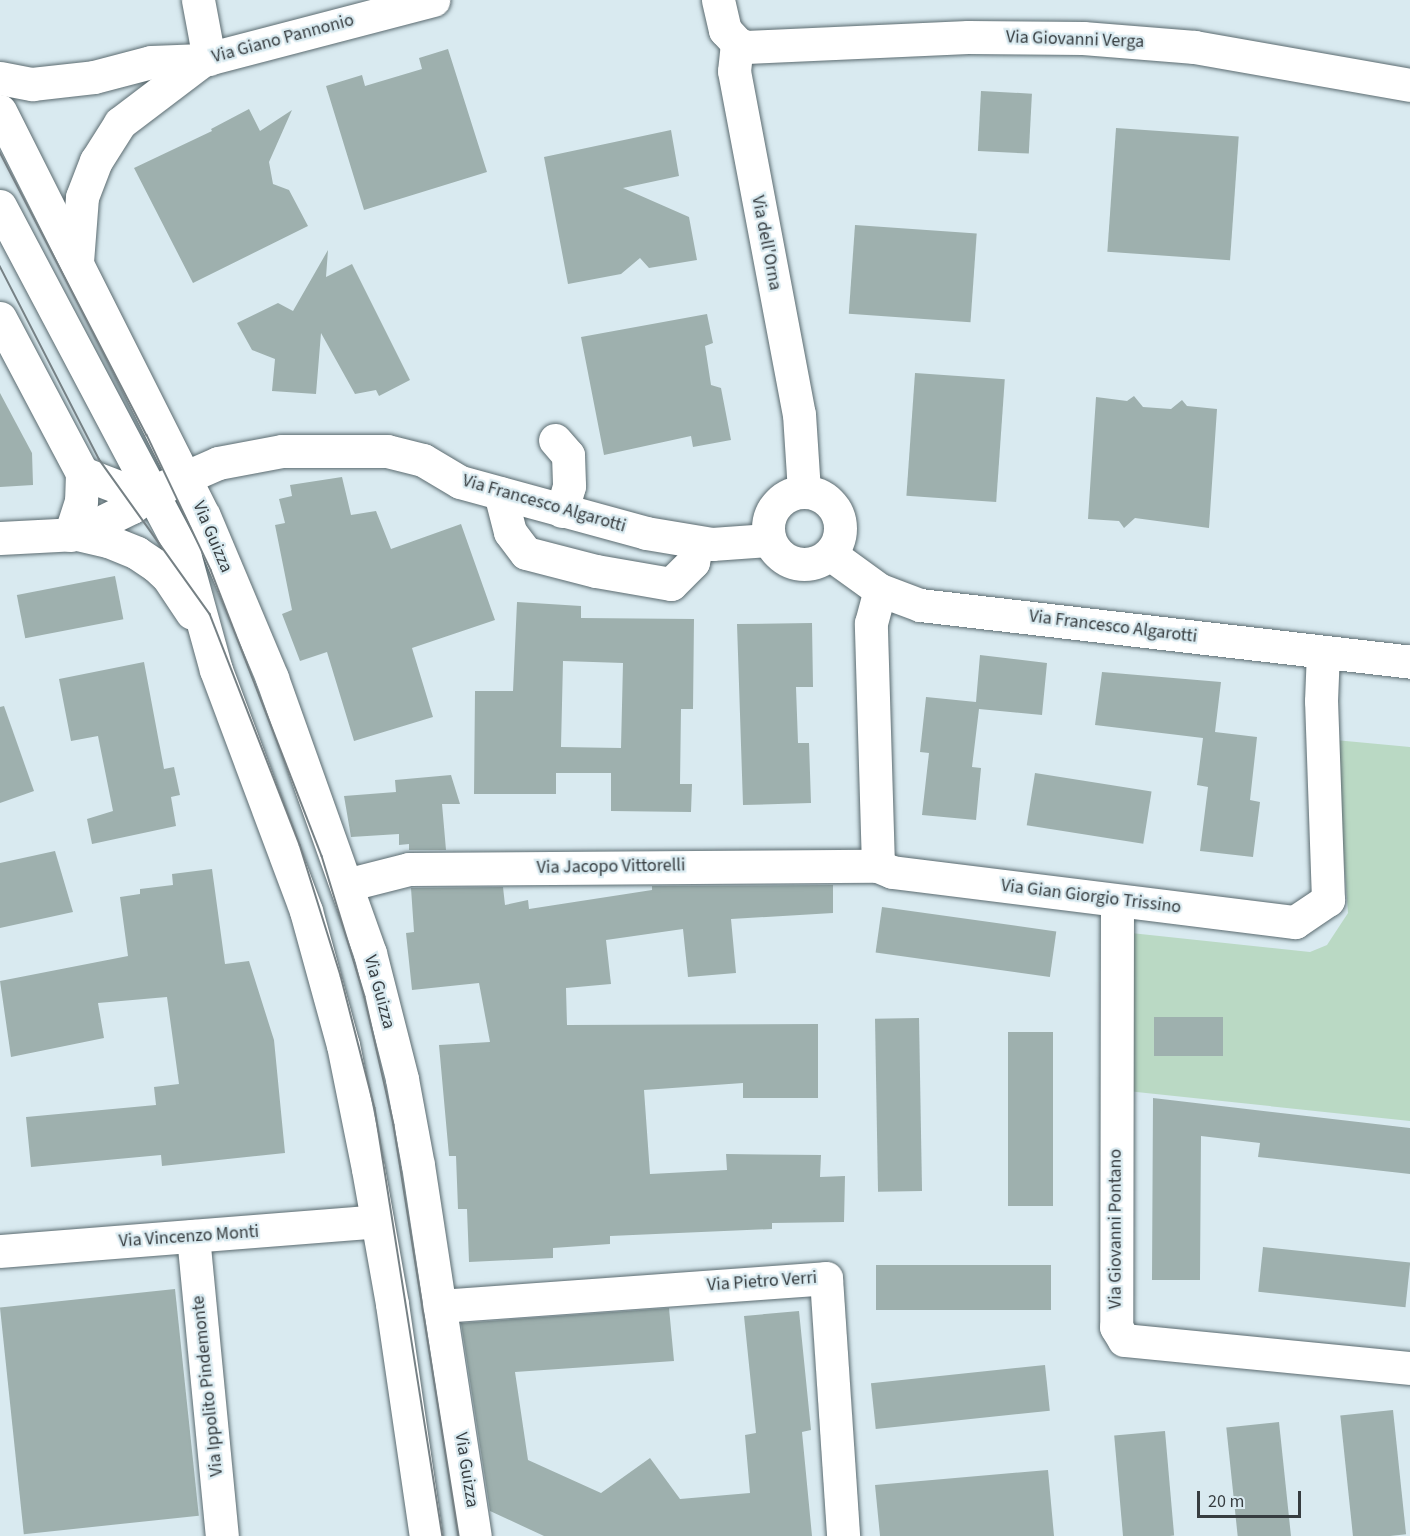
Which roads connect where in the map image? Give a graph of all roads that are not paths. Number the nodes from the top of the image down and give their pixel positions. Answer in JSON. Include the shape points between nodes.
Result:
{"nodes":[{"id":1,"x":198,"y":0,"type":"edge"},
{"id":2,"x":433,"y":0,"type":"edge"},
{"id":3,"x":718,"y":0,"type":"edge"},
{"id":4,"x":737,"y":43,"type":"junction"},
{"id":5,"x":206,"y":60,"type":"junction"},
{"id":6,"x":94,"y":77,"type":"junction"},
{"id":7,"x":0,"y":78,"type":"edge"},
{"id":8,"x":1410,"y":85,"type":"edge"},
{"id":9,"x":0,"y":111,"type":"edge"},
{"id":10,"x":120,"y":123,"type":"junction"},
{"id":11,"x":0,"y":206,"type":"edge"},
{"id":12,"x":77,"y":263,"type":"junction"},
{"id":13,"x":0,"y":318,"type":"edge"},
{"id":14,"x":555,"y":440,"type":"dead end"},
{"id":15,"x":82,"y":473,"type":"junction"},
{"id":16,"x":184,"y":476,"type":"junction"},
{"id":17,"x":804,"y":491,"type":"junction"},
{"id":18,"x":152,"y":492,"type":"junction"},
{"id":19,"x":500,"y":493,"type":"junction"},
{"id":20,"x":562,"y":511,"type":"junction"},
{"id":21,"x":73,"y":534,"type":"junction"},
{"id":22,"x":0,"y":538,"type":"edge"},
{"id":23,"x":768,"y":540,"type":"junction"},
{"id":24,"x":697,"y":542,"type":"junction"},
{"id":25,"x":830,"y":554,"type":"junction"},
{"id":26,"x":880,"y":590,"type":"junction"},
{"id":27,"x":205,"y":637,"type":"junction"},
{"id":28,"x":1323,"y":652,"type":"junction"},
{"id":29,"x":1410,"y":662,"type":"edge"},
{"id":30,"x":878,"y":866,"type":"junction"},
{"id":31,"x":346,"y":885,"type":"junction"},
{"id":32,"x":1117,"y":901,"type":"junction"},
{"id":33,"x":377,"y":1221,"type":"junction"},
{"id":34,"x":193,"y":1236,"type":"junction"},
{"id":35,"x":0,"y":1251,"type":"edge"},
{"id":36,"x":439,"y":1306,"type":"junction"},
{"id":37,"x":1410,"y":1368,"type":"edge"},
{"id":38,"x":475,"y":1533,"type":"edge"},
{"id":39,"x":222,"y":1536,"type":"edge"},
{"id":40,"x":426,"y":1536,"type":"edge"},
{"id":41,"x":431,"y":1536,"type":"edge"},
{"id":42,"x":843,"y":1536,"type":"edge"}],
"edges":[{"from":1,"to":5,"type":"street"},
{"from":2,"to":5,"type":"street","name":"Via Giano Pannonio"},
{"from":3,"to":4,"type":"street","via":[[725,30]]},
{"from":4,"to":8,"type":"street","name":"Via Giovanni Verga","via":[[746,47],[968,37],[1083,38],[1195,47]]},
{"from":4,"to":17,"type":"street","name":"Via dell'Orna","via":[[734,71],[799,414]]},
{"from":5,"to":6,"type":"street","name":"Via Giano Pannonio","via":[[151,62]]},
{"from":5,"to":10,"type":"street","name":"Via Giano Pannonio"},
{"from":6,"to":7,"type":"street","name":"Via Giano Pannonio","via":[[33,84]]},
{"from":6,"to":10,"type":"street","via":[[108,87]]},
{"from":9,"to":12,"type":"street","name":"Via Guizza"},
{"from":10,"to":12,"type":"street","name":"Via Giano Pannonio","via":[[96,161],[82,197]]},
{"from":11,"to":18,"type":"street","name":"Via Guizza"},
{"from":12,"to":16,"type":"street","name":"Via Guizza"},
{"from":13,"to":15,"type":"street"},
{"from":14,"to":20,"type":"street","via":[[568,455],[569,486]]},
{"from":15,"to":18,"type":"street","via":[[118,487]]},
{"from":15,"to":21,"type":"street","via":[[81,502]]},
{"from":16,"to":18,"type":"street"},
{"from":16,"to":19,"type":"street","name":"Via Francesco Algarotti","via":[[218,463],[282,451],[387,451],[423,460],[460,482]]},
{"from":16,"to":31,"type":"street","name":"Via Guizza","via":[[272,678]]},
{"from":17,"to":23,"type":"street","via":[[790,494],[770,512]]},
{"from":17,"to":25,"type":"street","via":[[830,502],[838,514],[838,542]]},
{"from":18,"to":21,"type":"street","via":[[132,507]]},
{"from":18,"to":27,"type":"street","name":"Via Guizza","via":[[184,554],[197,593]]},
{"from":19,"to":20,"type":"street","name":"Via Francesco Algarotti"},
{"from":19,"to":24,"type":"street","via":[[510,532],[526,553],[596,571],[670,584],[693,562]]},
{"from":20,"to":24,"type":"street","name":"Via Francesco Algarotti"},
{"from":21,"to":22,"type":"street"},
{"from":21,"to":27,"type":"street","via":[[128,549],[155,565],[184,598]]},
{"from":23,"to":24,"type":"street","name":"Via Francesco Algarotti","via":[[745,544]]},
{"from":23,"to":25,"type":"street","via":[[776,553],[803,565]]},
{"from":25,"to":26,"type":"street","name":"Via Francesco Algarotti"},
{"from":26,"to":28,"type":"street","name":"Via Francesco Algarotti","via":[[930,606]]},
{"from":26,"to":30,"type":"street","via":[[871,623]]},
{"from":27,"to":33,"type":"street","name":"Via Guizza","via":[[321,961],[353,1091]]},
{"from":28,"to":29,"type":"street","name":"Via Francesco Algarotti"},
{"from":28,"to":32,"type":"street","name":"Via Gian Giorgio Trissino","via":[[1328,900],[1295,922]]},
{"from":30,"to":31,"type":"street","name":"Via Jacopo Vittorelli","via":[[422,869],[375,875]]},
{"from":30,"to":32,"type":"street","name":"Via Gian Giorgio Trissino","via":[[891,872]]},
{"from":31,"to":36,"type":"street","name":"Via Guizza","via":[[370,953],[402,1079]]},
{"from":32,"to":37,"type":"street","name":"Via Giovanni Pontano","via":[[1116,1327],[1120,1334],[1124,1340],[1149,1344]]},
{"from":33,"to":34,"type":"street","name":"Via Vincenzo Monti"},
{"from":33,"to":40,"type":"street","name":"Via Guizza"},
{"from":34,"to":35,"type":"street","name":"Via Vincenzo Monti"},
{"from":34,"to":39,"type":"street","name":"Via Ippolito Pindemonte"},
{"from":36,"to":38,"type":"street","name":"Via Guizza"},
{"from":36,"to":42,"type":"street","name":"Via Pietro Verri","via":[[826,1278]]},
{"from":38,"to":41,"type":"street"}]}
